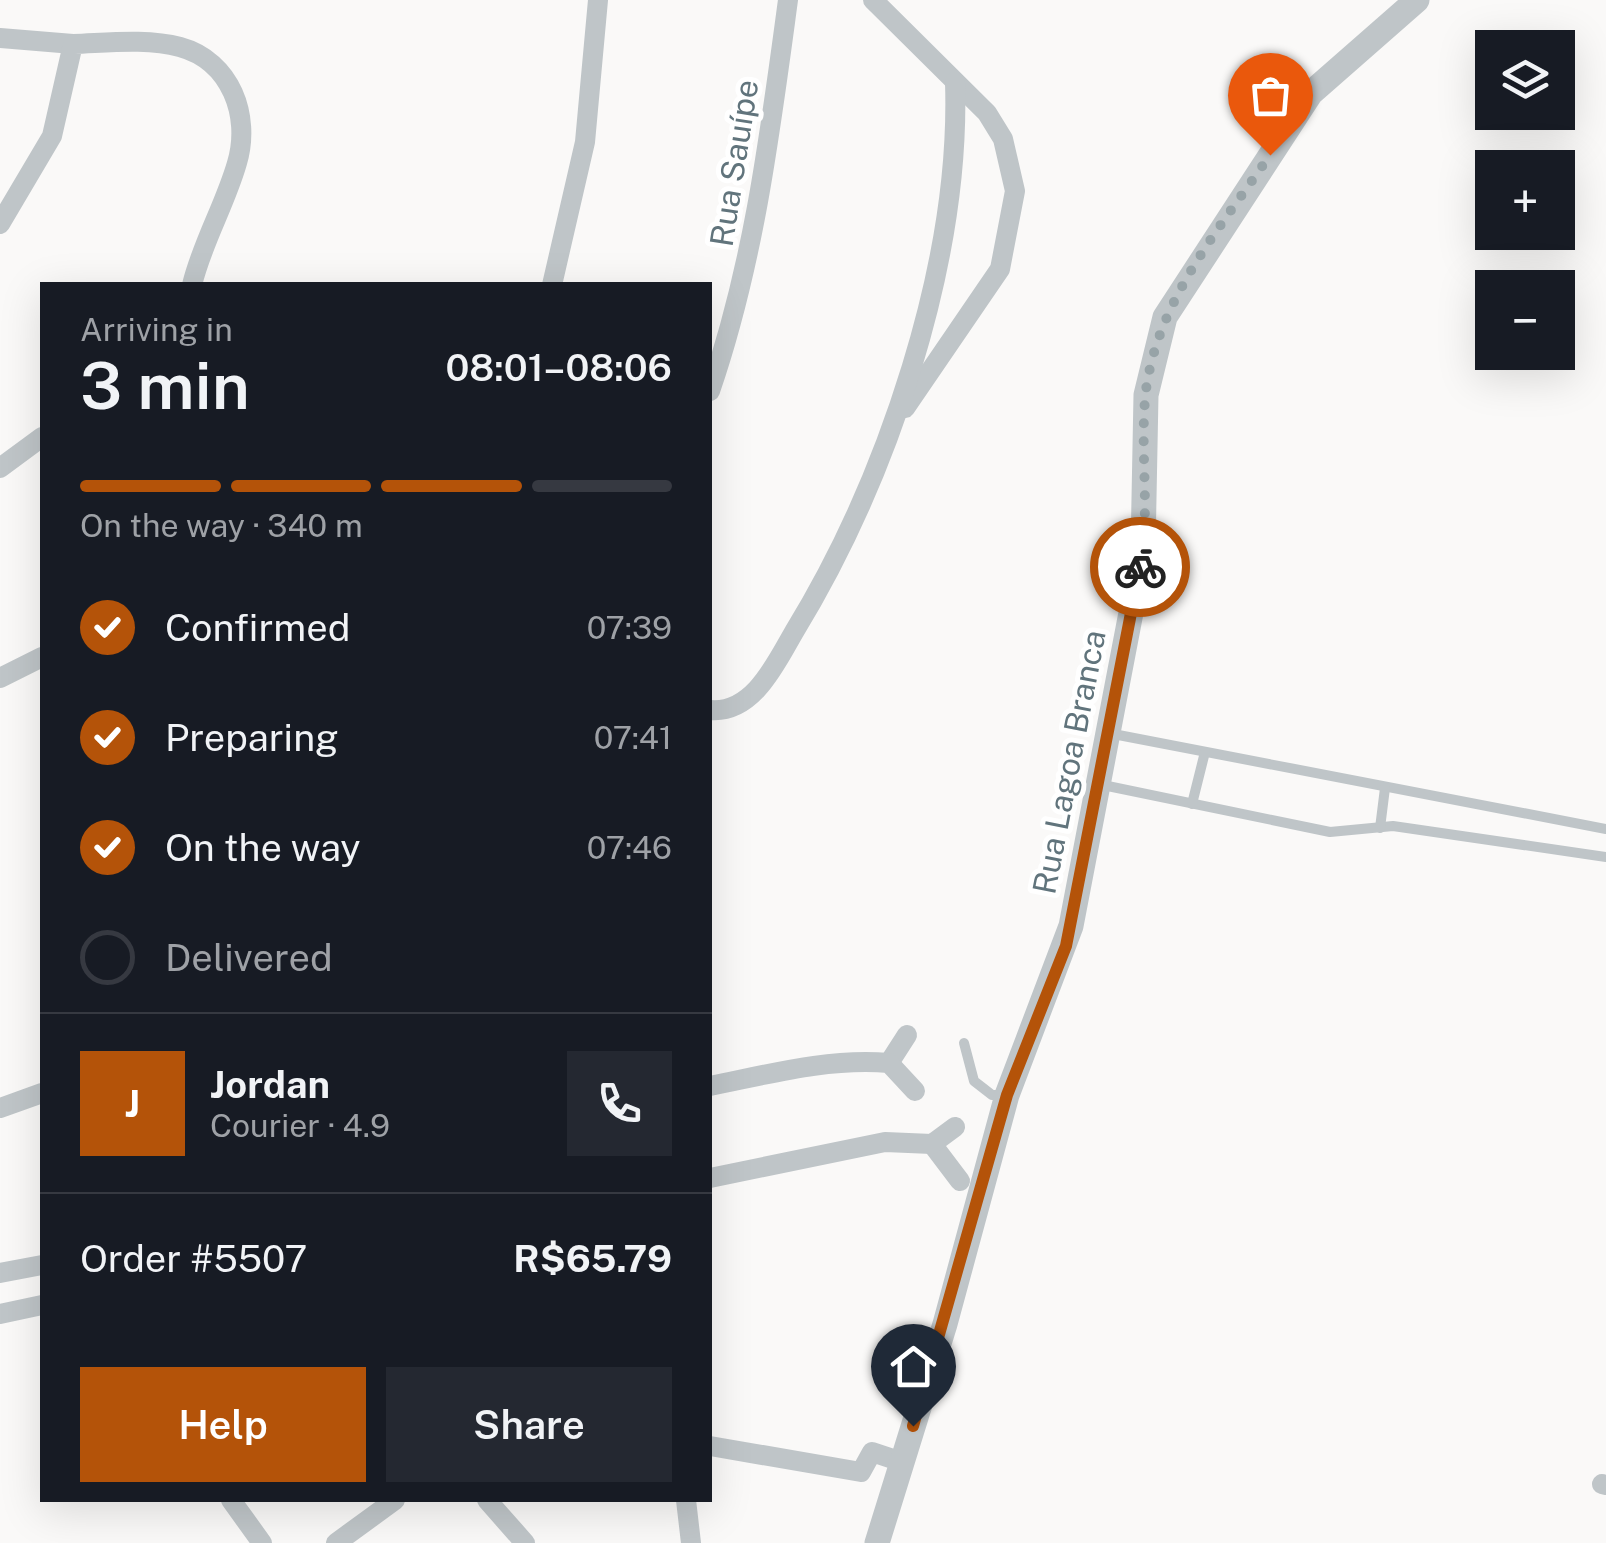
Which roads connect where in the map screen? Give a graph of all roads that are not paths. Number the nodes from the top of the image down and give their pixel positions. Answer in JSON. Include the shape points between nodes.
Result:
{"nodes":[{"id":1,"x":598,"y":0,"type":"edge"},
{"id":2,"x":788,"y":0,"type":"edge"},
{"id":3,"x":872,"y":0,"type":"edge"},
{"id":4,"x":1418,"y":0,"type":"edge"},
{"id":5,"x":0,"y":38,"type":"edge"},
{"id":6,"x":73,"y":44,"type":"junction"},
{"id":7,"x":955,"y":82,"type":"junction"},
{"id":8,"x":957,"y":134,"type":"junction"},
{"id":9,"x":1005,"y":146,"type":"junction"},
{"id":10,"x":0,"y":224,"type":"edge"},
{"id":11,"x":192,"y":282,"type":"edge"},
{"id":12,"x":553,"y":282,"type":"edge"},
{"id":13,"x":926,"y":304,"type":"junction"},
{"id":14,"x":966,"y":320,"type":"junction"},
{"id":15,"x":712,"y":384,"type":"edge"},
{"id":16,"x":896,"y":422,"type":"junction"},
{"id":17,"x":40,"y":439,"type":"edge"},
{"id":18,"x":0,"y":468,"type":"edge"},
{"id":19,"x":40,"y":658,"type":"edge"},
{"id":20,"x":0,"y":678,"type":"edge"},
{"id":21,"x":712,"y":710,"type":"edge"},
{"id":22,"x":1107,"y":732,"type":"junction"},
{"id":23,"x":1205,"y":752,"type":"junction"},
{"id":24,"x":1097,"y":784,"type":"junction"},
{"id":25,"x":1385,"y":788,"type":"junction"},
{"id":26,"x":1192,"y":804,"type":"junction"},
{"id":27,"x":1380,"y":828,"type":"junction"},
{"id":28,"x":1606,"y":828,"type":"edge"},
{"id":29,"x":1606,"y":857,"type":"edge"},
{"id":30,"x":907,"y":1035,"type":"dead end"},
{"id":31,"x":964,"y":1043,"type":"dead end"},
{"id":32,"x":888,"y":1063,"type":"junction"},
{"id":33,"x":712,"y":1086,"type":"edge"},
{"id":34,"x":915,"y":1091,"type":"dead end"},
{"id":35,"x":40,"y":1094,"type":"edge"},
{"id":36,"x":1007,"y":1095,"type":"junction"},
{"id":37,"x":0,"y":1108,"type":"edge"},
{"id":38,"x":956,"y":1127,"type":"dead end"},
{"id":39,"x":932,"y":1144,"type":"junction"},
{"id":40,"x":712,"y":1178,"type":"edge"},
{"id":41,"x":960,"y":1181,"type":"dead end"},
{"id":42,"x":40,"y":1265,"type":"edge"},
{"id":43,"x":0,"y":1273,"type":"edge"},
{"id":44,"x":40,"y":1305,"type":"edge"},
{"id":45,"x":0,"y":1314,"type":"edge"},
{"id":46,"x":712,"y":1446,"type":"edge"},
{"id":47,"x":902,"y":1462,"type":"junction"},
{"id":48,"x":232,"y":1502,"type":"edge"},
{"id":49,"x":392,"y":1502,"type":"edge"},
{"id":50,"x":489,"y":1502,"type":"edge"},
{"id":51,"x":686,"y":1502,"type":"edge"},
{"id":52,"x":262,"y":1543,"type":"edge"},
{"id":53,"x":336,"y":1543,"type":"edge"},
{"id":54,"x":525,"y":1543,"type":"edge"},
{"id":55,"x":692,"y":1543,"type":"edge"},
{"id":56,"x":878,"y":1543,"type":"edge"}],
"edges":[{"from":1,"to":12,"type":"street","via":[[585,142]]},
{"from":2,"to":15,"type":"street","name":"Rua Sauípe","via":[[770,154],[746,271]]},
{"from":3,"to":7,"type":"street"},
{"from":4,"to":22,"type":"street","name":"Rua Lagoa Branca","via":[[1311,93],[1165,316],[1146,395],[1143,550]]},
{"from":5,"to":6,"type":"street"},
{"from":6,"to":10,"type":"street","via":[[52,136]]},
{"from":6,"to":11,"type":"street","via":[[179,46],[220,71],[231,87],[243,134],[238,160]]},
{"from":7,"to":8,"type":"street"},
{"from":7,"to":9,"type":"street","via":[[987,113]]},
{"from":8,"to":9,"type":"street","via":[[982,130]]},
{"from":8,"to":13,"type":"street"},
{"from":9,"to":14,"type":"street","via":[[1015,212],[1000,269]]},
{"from":13,"to":14,"type":"street","via":[[937,318]]},
{"from":13,"to":16,"type":"street"},
{"from":14,"to":16,"type":"street"},
{"from":16,"to":21,"type":"street","via":[[854,518],[778,659],[751,696]]},
{"from":17,"to":18,"type":"street"},
{"from":19,"to":20,"type":"street"},
{"from":22,"to":23,"type":"lane"},
{"from":22,"to":24,"type":"street","name":"Rua Lagoa Branca"},
{"from":23,"to":25,"type":"lane"},
{"from":23,"to":26,"type":"lane"},
{"from":24,"to":26,"type":"lane"},
{"from":24,"to":36,"type":"street","name":"Rua Lagoa Branca","via":[[1066,946]]},
{"from":25,"to":27,"type":"lane"},
{"from":25,"to":28,"type":"lane"},
{"from":26,"to":27,"type":"lane","via":[[1330,832]]},
{"from":27,"to":29,"type":"lane"},
{"from":30,"to":32,"type":"street"},
{"from":31,"to":36,"type":"lane","via":[[974,1080],[992,1096]]},
{"from":32,"to":33,"type":"street","via":[[824,1063]]},
{"from":32,"to":34,"type":"street"},
{"from":35,"to":37,"type":"street"},
{"from":36,"to":47,"type":"street","name":"Rua Lagoa Branca"},
{"from":38,"to":39,"type":"street"},
{"from":39,"to":40,"type":"street","via":[[885,1142]]},
{"from":39,"to":41,"type":"street"},
{"from":42,"to":43,"type":"street"},
{"from":44,"to":45,"type":"street"},
{"from":46,"to":47,"type":"street","via":[[861,1472],[872,1452]]},
{"from":47,"to":56,"type":"street","name":"Rua Lagoa Branca"},
{"from":48,"to":52,"type":"street"},
{"from":49,"to":53,"type":"street"},
{"from":50,"to":54,"type":"street"},
{"from":51,"to":55,"type":"street"}]}
